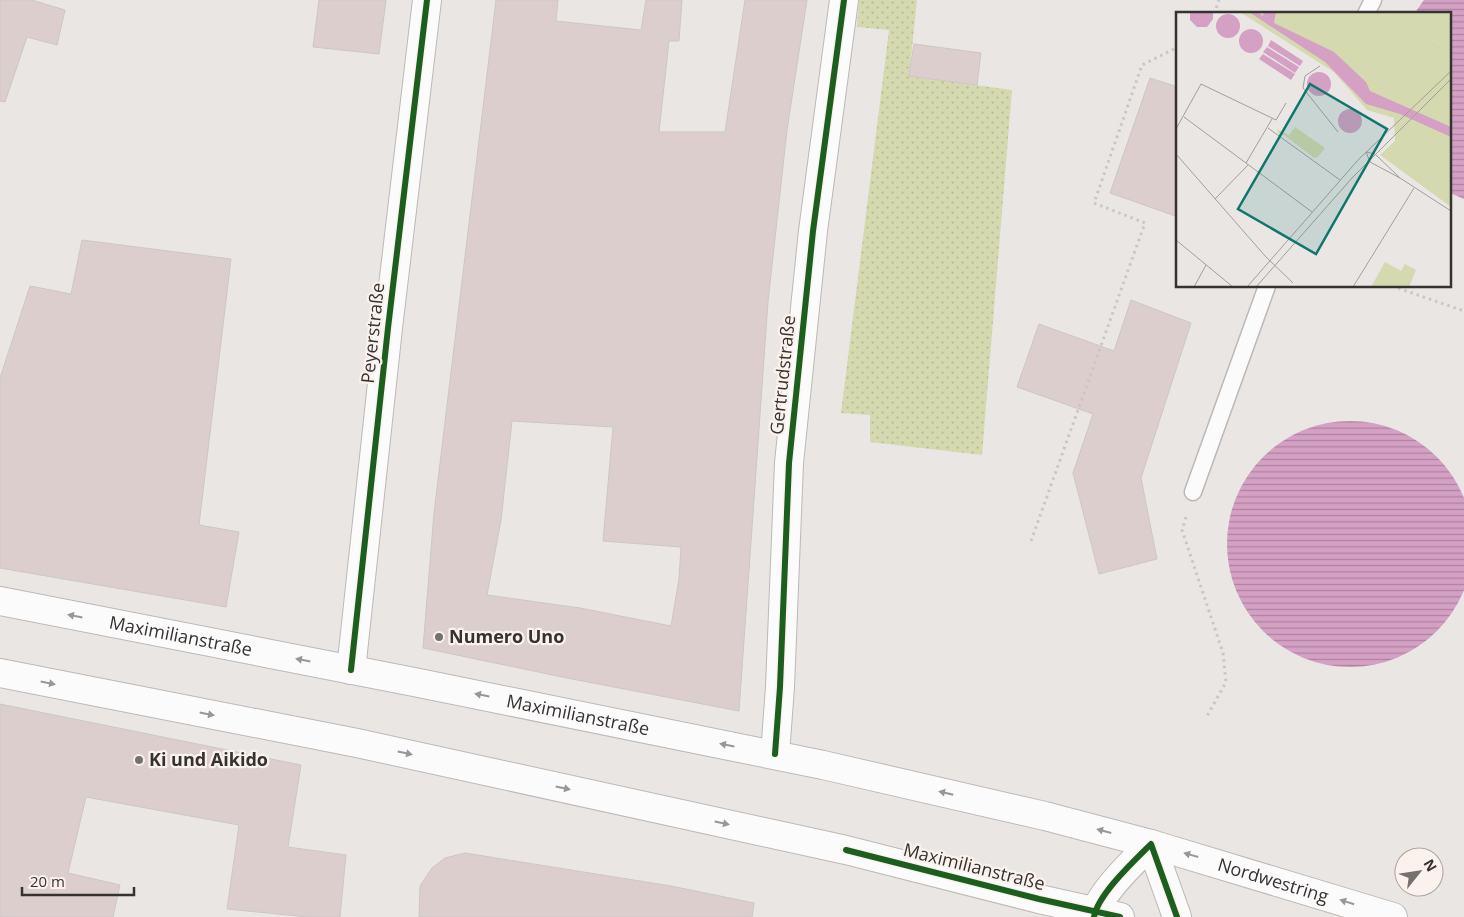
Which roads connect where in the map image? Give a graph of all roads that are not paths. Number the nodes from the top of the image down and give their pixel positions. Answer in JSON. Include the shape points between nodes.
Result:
{"nodes":[{"id":1,"x":427,"y":0,"type":"edge"},
{"id":2,"x":844,"y":0,"type":"edge"},
{"id":3,"x":1373,"y":0,"type":"edge"},
{"id":4,"x":1367,"y":12,"type":"edge"},
{"id":5,"x":1266,"y":288,"type":"edge"},
{"id":6,"x":1193,"y":492,"type":"road end"},
{"id":7,"x":0,"y":601,"type":"edge"},
{"id":8,"x":351,"y":670,"type":"junction"},
{"id":9,"x":0,"y":674,"type":"edge"},
{"id":10,"x":775,"y":754,"type":"junction"},
{"id":11,"x":1152,"y":844,"type":"junction"},
{"id":12,"x":1103,"y":915,"type":"edge"},
{"id":13,"x":1178,"y":917,"type":"edge"},
{"id":14,"x":1393,"y":917,"type":"edge"}],
"edges":[{"from":1,"to":8,"type":"main road","name":"Peyerstraße"},
{"from":2,"to":10,"type":"main road","name":"Gertrudstraße","via":[[813,231],[789,463]]},
{"from":3,"to":4,"type":"lane"},
{"from":5,"to":6,"type":"lane"},
{"from":8,"to":7,"type":"main road","name":"Maximilianstraße","one_way":true},
{"from":10,"to":8,"type":"main road","name":"Maximilianstraße","one_way":true},
{"from":9,"to":12,"type":"main road","name":"Maximilianstraße","one_way":true,"via":[[357,743],[846,850]]},
{"from":11,"to":10,"type":"main road","name":"Maximilianstraße","one_way":true},
{"from":11,"to":12,"type":"main road","via":[[1111,887]]},
{"from":11,"to":13,"type":"main road"},
{"from":14,"to":11,"type":"main road","name":"Nordwestring","one_way":true}]}
